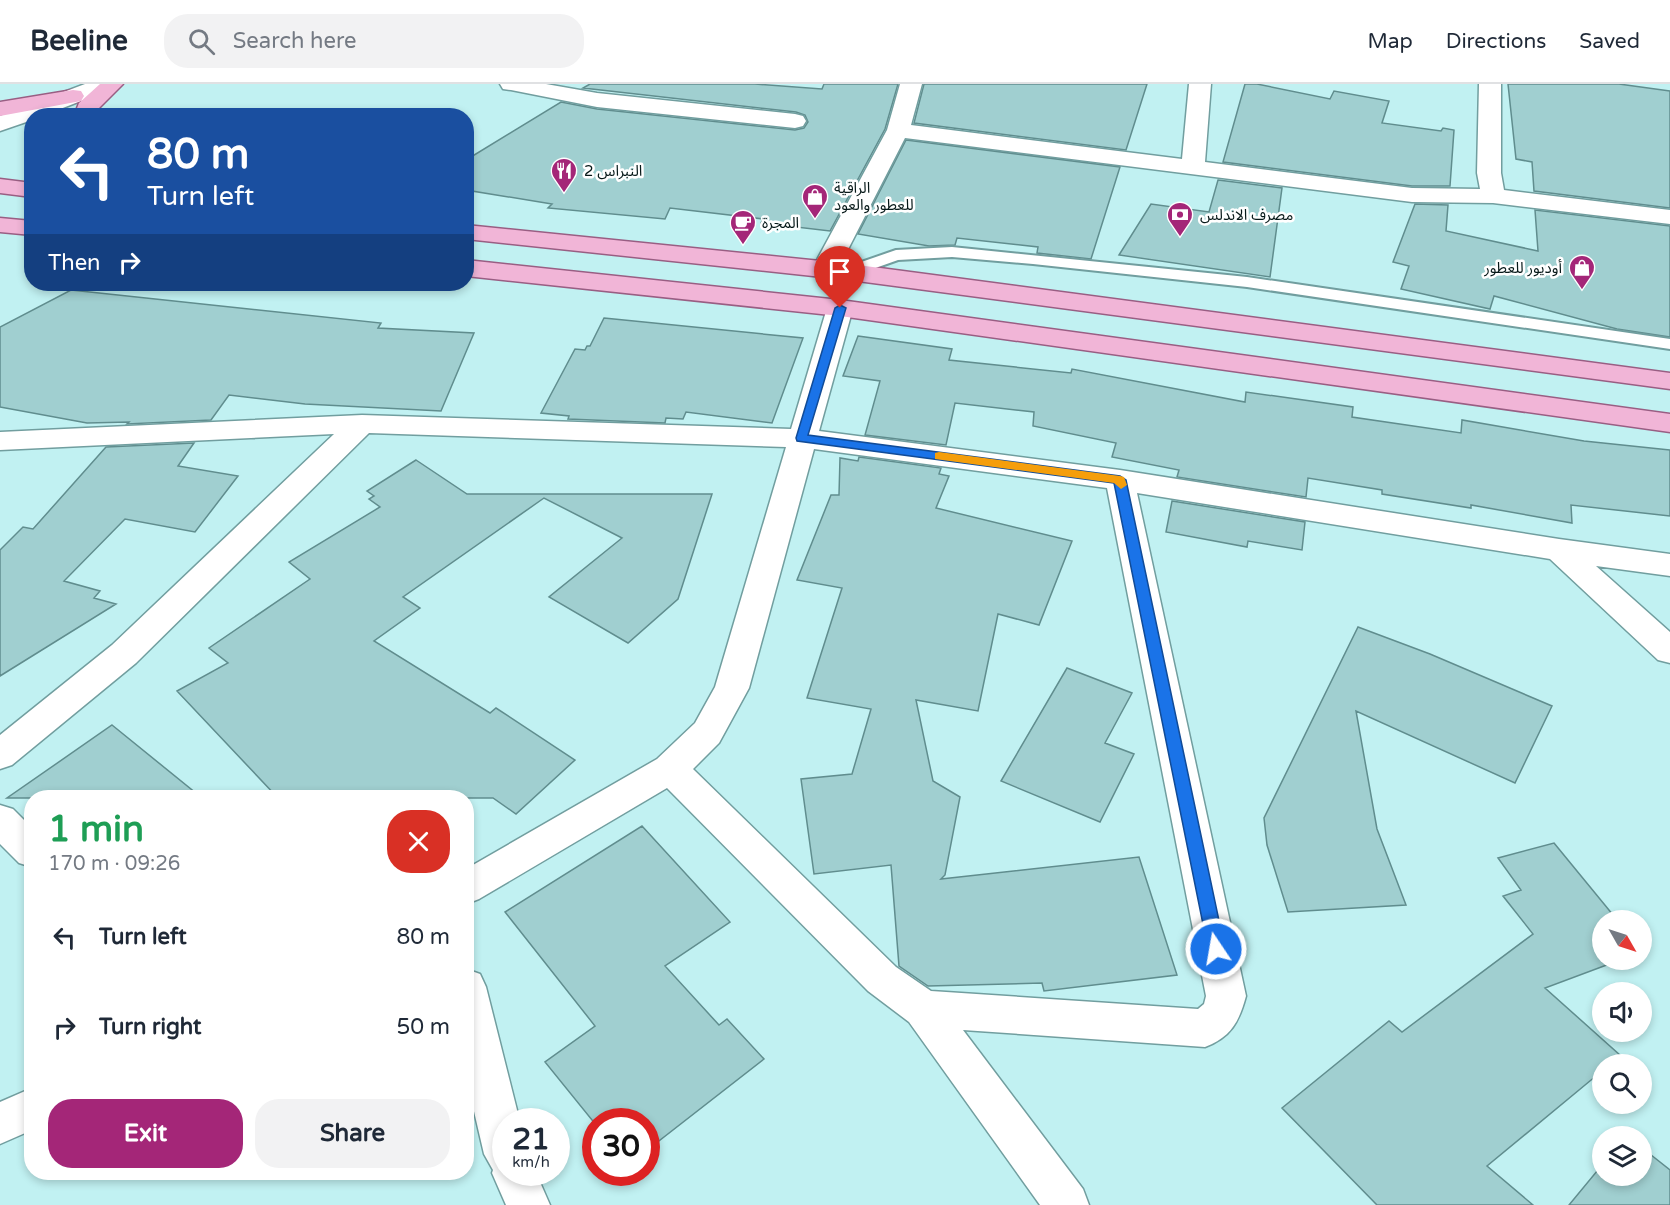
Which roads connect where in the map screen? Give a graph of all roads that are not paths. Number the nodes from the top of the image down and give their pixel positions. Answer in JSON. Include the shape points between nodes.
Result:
{"nodes":[{"id":1,"x":104,"y":84,"type":"edge"},
{"id":2,"x":112,"y":84,"type":"edge"},
{"id":3,"x":511,"y":84,"type":"edge"},
{"id":4,"x":911,"y":84,"type":"edge"},
{"id":5,"x":1200,"y":84,"type":"edge"},
{"id":6,"x":1491,"y":84,"type":"edge"},
{"id":7,"x":72,"y":96,"type":"junction"},
{"id":8,"x":41,"y":108,"type":"edge"},
{"id":9,"x":87,"y":108,"type":"edge"},
{"id":10,"x":0,"y":109,"type":"edge"},
{"id":11,"x":24,"y":115,"type":"edge"},
{"id":12,"x":795,"y":122,"type":"dead end"},
{"id":13,"x":0,"y":124,"type":"edge"},
{"id":14,"x":898,"y":130,"type":"junction"},
{"id":15,"x":1193,"y":167,"type":"junction"},
{"id":16,"x":0,"y":186,"type":"edge"},
{"id":17,"x":24,"y":189,"type":"edge"},
{"id":18,"x":1493,"y":196,"type":"junction"},
{"id":19,"x":1670,"y":217,"type":"edge"},
{"id":20,"x":474,"y":233,"type":"edge"},
{"id":21,"x":474,"y":269,"type":"edge"},
{"id":22,"x":838,"y":271,"type":"junction"},
{"id":23,"x":840,"y":308,"type":"junction"},
{"id":24,"x":1670,"y":344,"type":"edge"},
{"id":25,"x":1670,"y":381,"type":"edge"},
{"id":26,"x":1670,"y":423,"type":"edge"},
{"id":27,"x":362,"y":424,"type":"junction"},
{"id":28,"x":801,"y":438,"type":"junction"},
{"id":29,"x":0,"y":441,"type":"edge"},
{"id":30,"x":1120,"y":480,"type":"junction"},
{"id":31,"x":1558,"y":550,"type":"junction"},
{"id":32,"x":1670,"y":565,"type":"edge"},
{"id":33,"x":1670,"y":651,"type":"edge"},
{"id":34,"x":0,"y":755,"type":"edge"},
{"id":35,"x":670,"y":769,"type":"junction"},
{"id":36,"x":0,"y":820,"type":"edge"},
{"id":37,"x":24,"y":844,"type":"edge"},
{"id":38,"x":474,"y":883,"type":"edge"},
{"id":39,"x":923,"y":1009,"type":"junction"},
{"id":40,"x":474,"y":1020,"type":"edge"},
{"id":41,"x":495,"y":1108,"type":"edge"},
{"id":42,"x":24,"y":1112,"type":"edge"},
{"id":43,"x":0,"y":1124,"type":"edge"},
{"id":44,"x":520,"y":1186,"type":"edge"},
{"id":45,"x":528,"y":1205,"type":"edge"},
{"id":46,"x":1067,"y":1205,"type":"edge"}],
"edges":[{"from":1,"to":7,"type":"street"},
{"from":2,"to":9,"type":"main road"},
{"from":3,"to":12,"type":"street","via":[[597,100]]},
{"from":4,"to":14,"type":"street"},
{"from":5,"to":15,"type":"street"},
{"from":6,"to":18,"type":"street","via":[[1489,173]]},
{"from":7,"to":8,"type":"street"},
{"from":7,"to":10,"type":"main road"},
{"from":11,"to":13,"type":"street"},
{"from":14,"to":15,"type":"street"},
{"from":14,"to":22,"type":"street"},
{"from":15,"to":18,"type":"street","via":[[1412,195]]},
{"from":16,"to":17,"type":"main road"},
{"from":18,"to":19,"type":"street"},
{"from":20,"to":22,"type":"main road"},
{"from":21,"to":23,"type":"main road"},
{"from":22,"to":24,"type":"lane","via":[[896,255],[952,252],[1033,259],[1248,282]]},
{"from":22,"to":25,"type":"main road"},
{"from":23,"to":26,"type":"main road"},
{"from":23,"to":28,"type":"street"},
{"from":27,"to":28,"type":"street"},
{"from":27,"to":29,"type":"street"},
{"from":27,"to":34,"type":"street","via":[[124,654]]},
{"from":28,"to":30,"type":"street"},
{"from":28,"to":35,"type":"street","via":[[732,688],[707,733]]},
{"from":30,"to":31,"type":"street"},
{"from":30,"to":39,"type":"street","via":[[1226,996],[1221,1015],[1204,1028]]},
{"from":31,"to":32,"type":"street"},
{"from":31,"to":33,"type":"street"},
{"from":35,"to":38,"type":"street"},
{"from":35,"to":39,"type":"street","via":[[882,979]]},
{"from":36,"to":37,"type":"street"},
{"from":39,"to":46,"type":"street"},
{"from":40,"to":41,"type":"street"},
{"from":42,"to":43,"type":"street"},
{"from":44,"to":45,"type":"street"}]}
